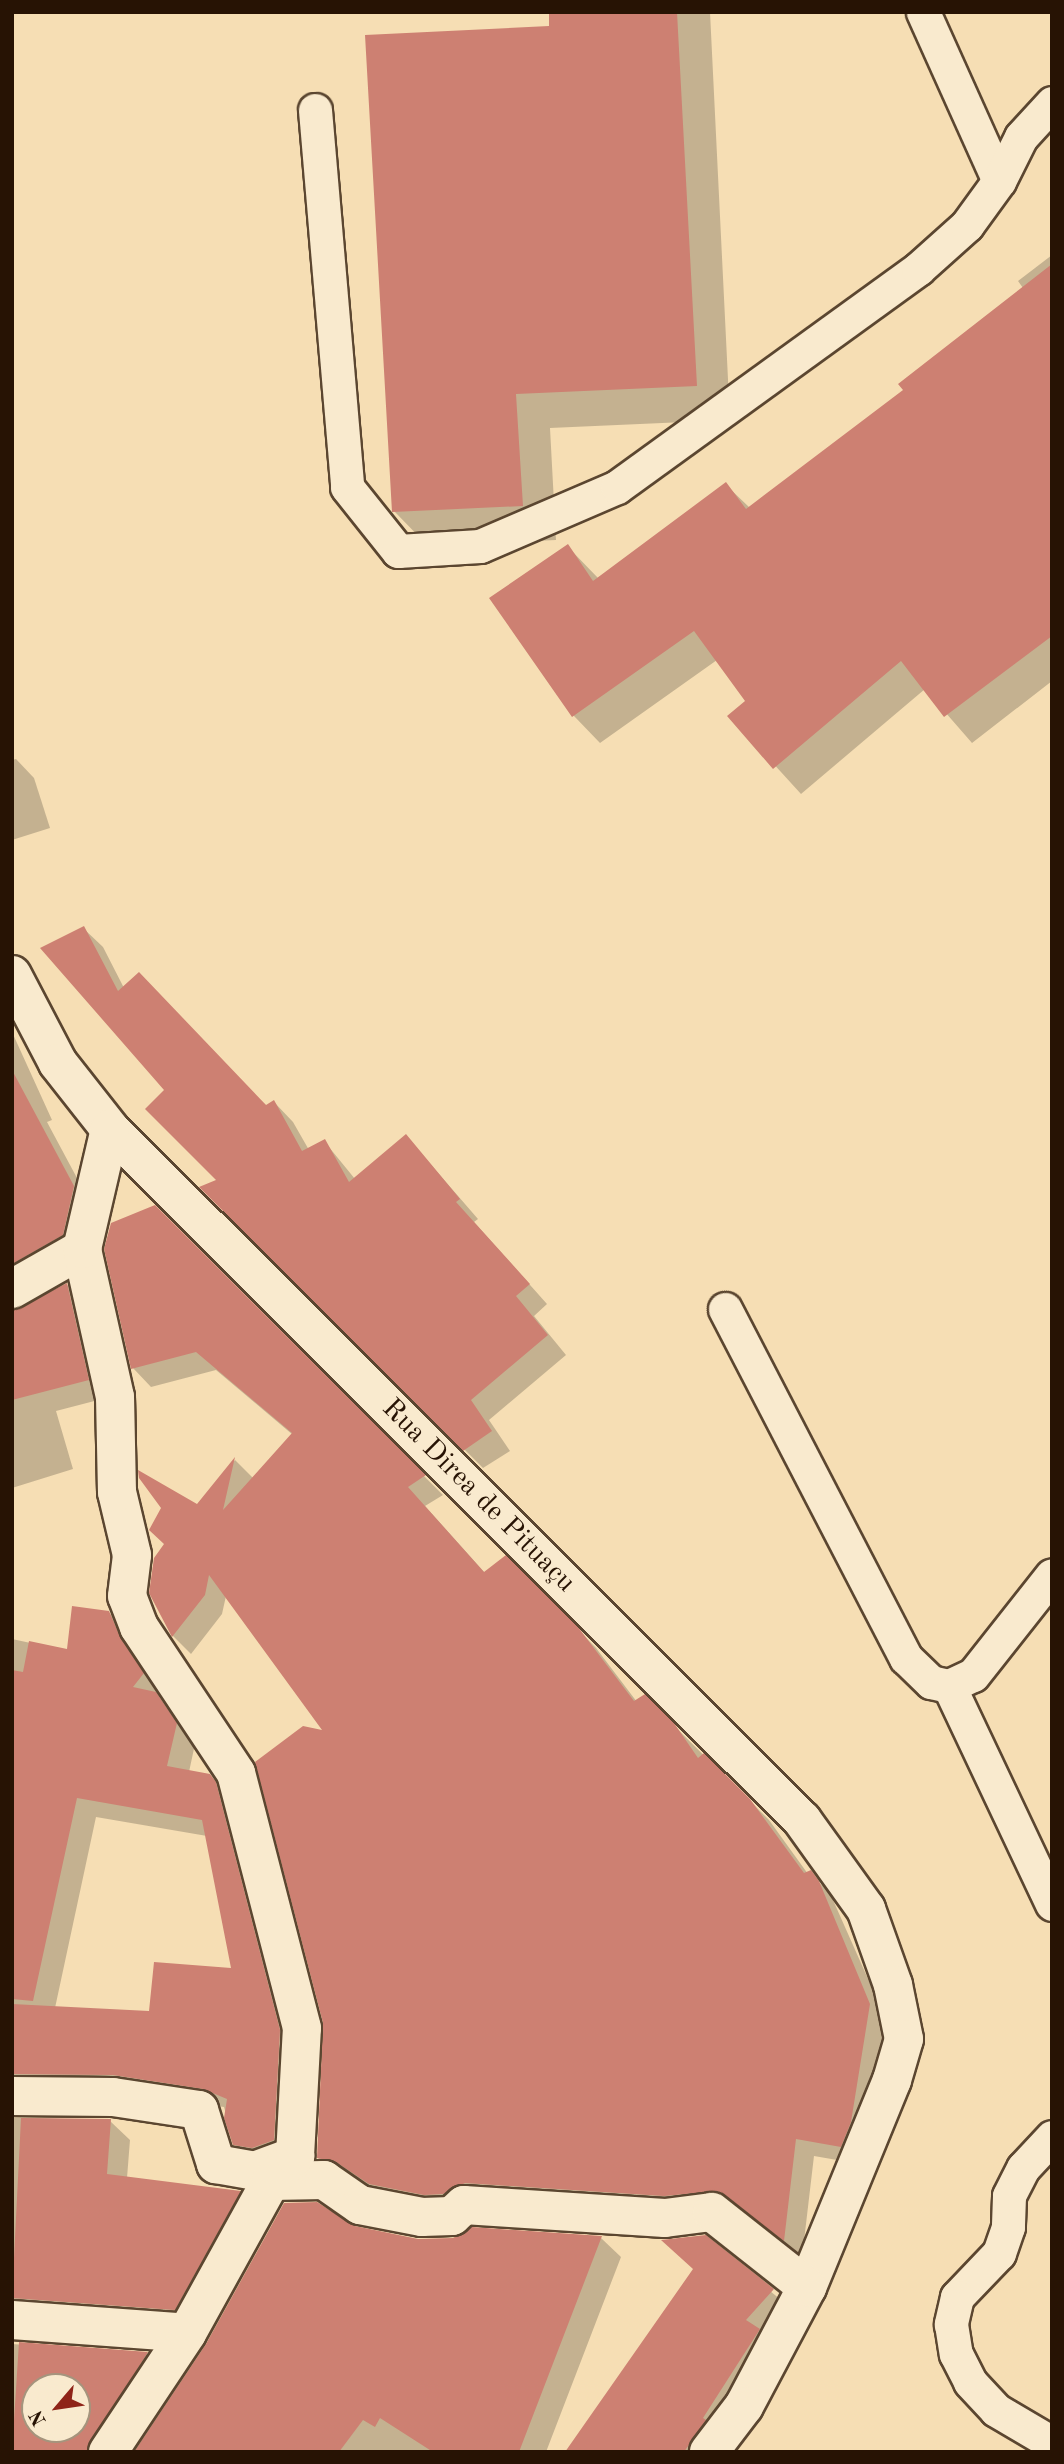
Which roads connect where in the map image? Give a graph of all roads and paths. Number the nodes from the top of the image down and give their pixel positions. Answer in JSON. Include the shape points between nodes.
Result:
{"nodes":[{"id":1,"x":923,"y":12,"type":"edge"},
{"id":2,"x":1052,"y":103,"type":"edge"},
{"id":3,"x":315,"y":110,"type":"dead end"},
{"id":4,"x":999,"y":181,"type":"junction"},
{"id":5,"x":13,"y":977,"type":"edge"},
{"id":6,"x":110,"y":1129,"type":"junction"},
{"id":7,"x":82,"y":1248,"type":"junction"},
{"id":8,"x":12,"y":1289,"type":"edge"},
{"id":9,"x":725,"y":1309,"type":"dead end"},
{"id":10,"x":1052,"y":1576,"type":"edge"},
{"id":11,"x":949,"y":1686,"type":"junction"},
{"id":12,"x":1043,"y":1866,"type":"edge"},
{"id":13,"x":1052,"y":1904,"type":"edge"},
{"id":14,"x":12,"y":2096,"type":"edge"},
{"id":15,"x":1052,"y":2137,"type":"edge"},
{"id":16,"x":283,"y":2168,"type":"junction"},
{"id":17,"x":807,"y":2287,"type":"junction"},
{"id":18,"x":12,"y":2320,"type":"edge"},
{"id":19,"x":187,"y":2333,"type":"junction"},
{"id":20,"x":1052,"y":2442,"type":"edge"},
{"id":21,"x":108,"y":2452,"type":"edge"},
{"id":22,"x":709,"y":2452,"type":"edge"}],
"edges":[{"from":1,"to":4,"type":"lane"},
{"from":2,"to":4,"type":"lane","via":[[1021,138]]},
{"from":3,"to":4,"type":"lane","via":[[346,487],[398,551],[480,546],[617,487],[918,269],[967,225]]},
{"from":5,"to":6,"type":"street","name":"Rua Direa de Pituaçu","via":[[58,1063]]},
{"from":6,"to":7,"type":"street"},
{"from":6,"to":17,"type":"street","name":"Rua Direa de Pituaçu","via":[[803,1820],[866,1909],[893,1984],[904,2039],[892,2080]]},
{"from":7,"to":8,"type":"street"},
{"from":7,"to":16,"type":"street","via":[[115,1397],[117,1492],[132,1555],[127,1596],[139,1627],[236,1773],[302,2028]]},
{"from":9,"to":11,"type":"lane","via":[[906,1658],[931,1682]]},
{"from":10,"to":11,"type":"lane","via":[[973,1675]]},
{"from":11,"to":12,"type":"lane"},
{"from":12,"to":13,"type":"lane"},
{"from":14,"to":16,"type":"street","via":[[113,2097],[199,2110],[216,2164],[254,2171]]},
{"from":15,"to":20,"type":"lane","via":[[1023,2168],[1009,2196],[1009,2227],[999,2252],[957,2297],[951,2324],[956,2354],[970,2382],[996,2410]]},
{"from":16,"to":17,"type":"street","via":[[324,2180],[360,2205],[422,2217],[452,2216],[464,2205],[665,2218],[712,2212]]},
{"from":16,"to":19,"type":"street"},
{"from":17,"to":22,"type":"street","via":[[744,2406]]},
{"from":18,"to":19,"type":"street"},
{"from":19,"to":21,"type":"street"}]}
